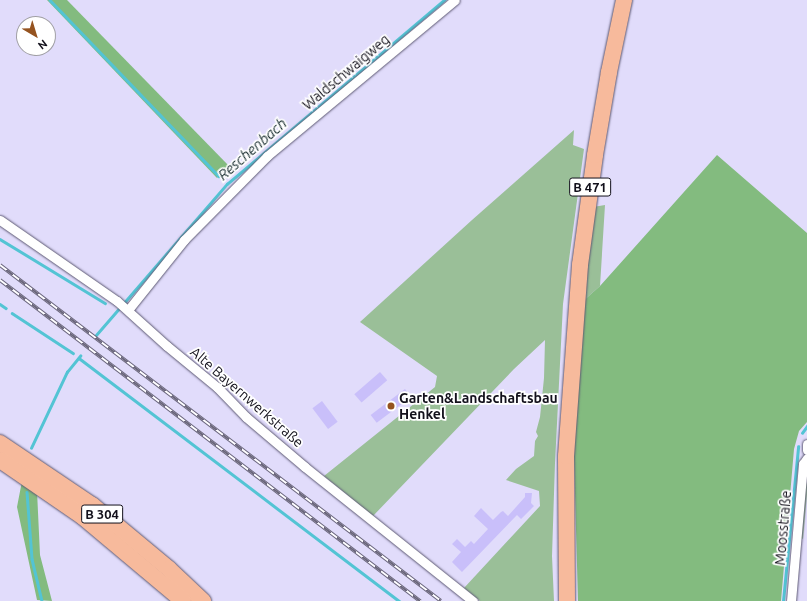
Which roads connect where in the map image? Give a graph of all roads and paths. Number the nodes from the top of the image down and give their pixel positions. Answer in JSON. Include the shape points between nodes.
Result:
{"nodes":[{"id":1,"x":455,"y":0,"type":"edge"},
{"id":2,"x":624,"y":0,"type":"edge"},
{"id":3,"x":0,"y":220,"type":"edge"},
{"id":4,"x":123,"y":306,"type":"junction"},
{"id":5,"x":0,"y":443,"type":"edge"},
{"id":6,"x":807,"y":444,"type":"edge"},
{"id":7,"x":807,"y":450,"type":"edge"},
{"id":8,"x":807,"y":458,"type":"edge"},
{"id":9,"x":0,"y":460,"type":"edge"},
{"id":10,"x":183,"y":601,"type":"edge"},
{"id":11,"x":203,"y":601,"type":"edge"},
{"id":12,"x":473,"y":601,"type":"edge"},
{"id":13,"x":567,"y":601,"type":"edge"},
{"id":14,"x":791,"y":601,"type":"edge"}],
"edges":[{"from":1,"to":4,"type":"street","name":"Waldschwaigweg","via":[[267,156]]},
{"from":2,"to":13,"type":"highway","number":"B 471","via":[[607,79],[580,265],[567,449]]},
{"from":3,"to":4,"type":"street","name":"Alte Bayernwerkstraße"},
{"from":4,"to":12,"type":"street","name":"Alte Bayernwerkstraße","via":[[305,467]]},
{"from":5,"to":11,"type":"highway","number":"B 304","via":[[92,505]]},
{"from":6,"to":7,"type":"street"},
{"from":8,"to":14,"type":"street","name":"Moosstraße","via":[[803,464]]},
{"from":9,"to":10,"type":"highway","number":"B 304","via":[[83,517]]}]}
